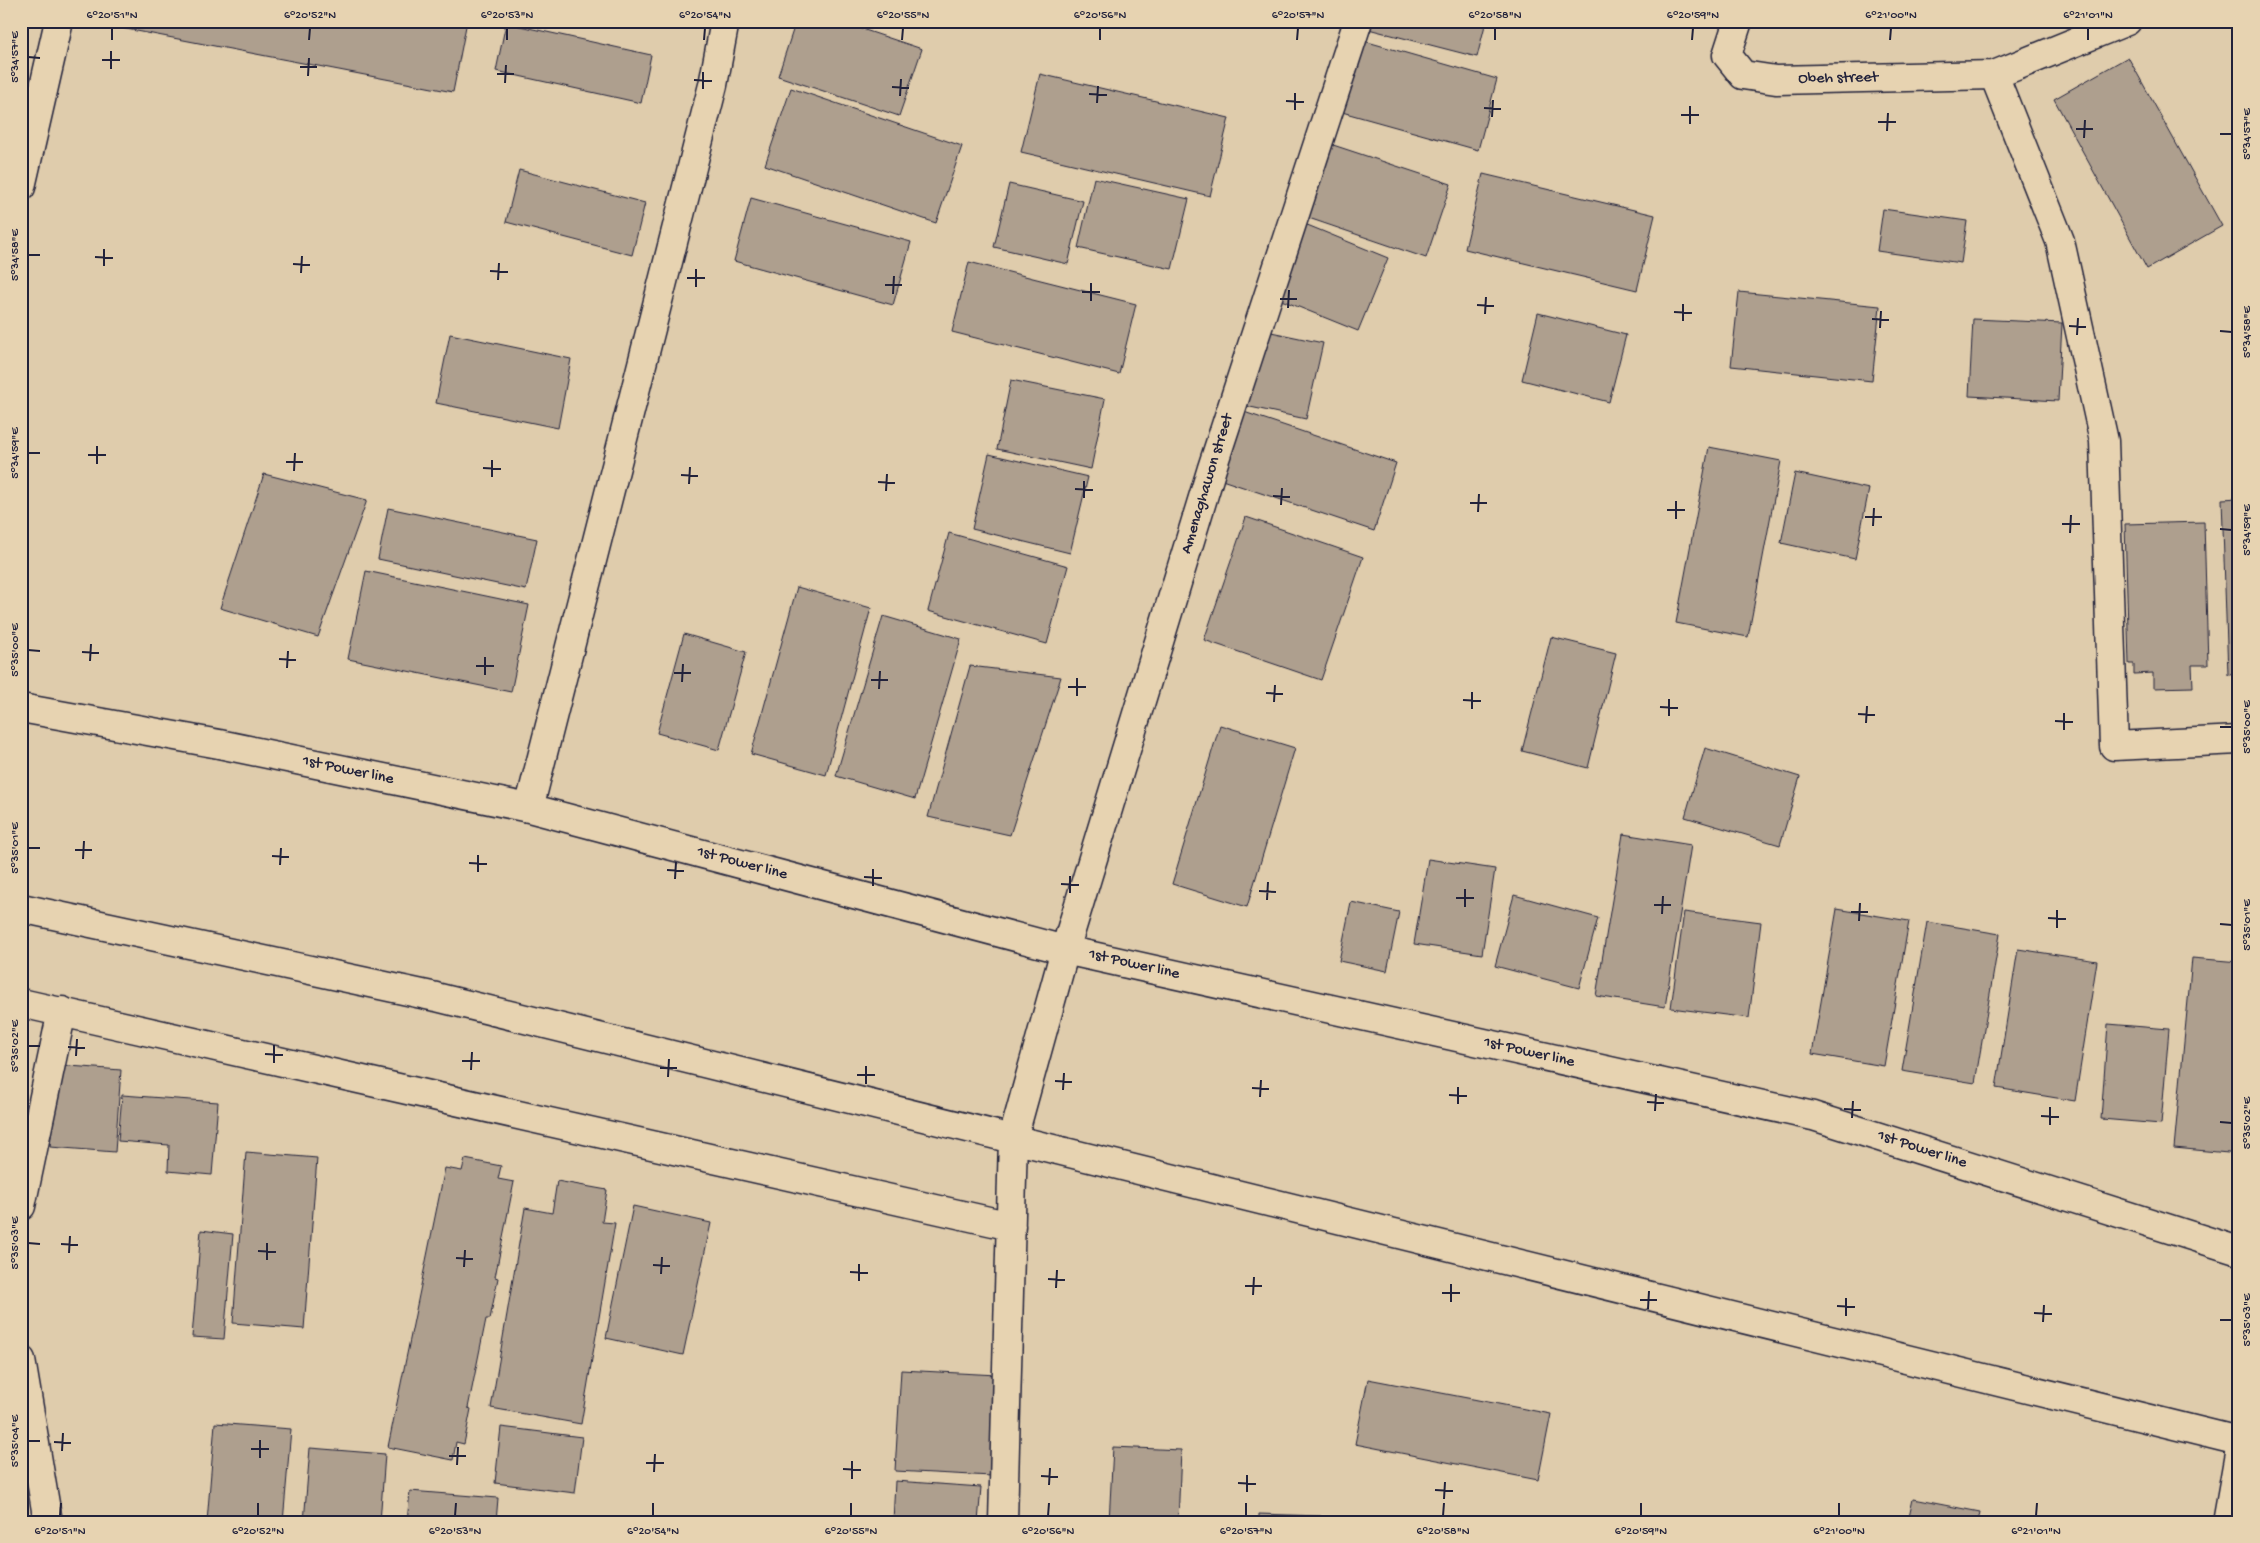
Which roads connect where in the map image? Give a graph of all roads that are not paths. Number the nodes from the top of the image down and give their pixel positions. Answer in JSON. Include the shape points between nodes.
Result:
{"nodes":[{"id":1,"x":59,"y":21,"type":"edge"},
{"id":2,"x":725,"y":21,"type":"edge"},
{"id":3,"x":1358,"y":21,"type":"edge"},
{"id":4,"x":1738,"y":21,"type":"edge"},
{"id":5,"x":2127,"y":21,"type":"edge"},
{"id":6,"x":1994,"y":75,"type":"junction"},
{"id":7,"x":21,"y":187,"type":"edge"},
{"id":8,"x":21,"y":708,"type":"edge"},
{"id":9,"x":2239,"y":740,"type":"edge"},
{"id":10,"x":530,"y":808,"type":"junction"},
{"id":11,"x":21,"y":908,"type":"edge"},
{"id":12,"x":1065,"y":950,"type":"junction"},
{"id":13,"x":21,"y":1003,"type":"edge"},
{"id":14,"x":62,"y":1011,"type":"junction"},
{"id":15,"x":1013,"y":1138,"type":"junction"},
{"id":16,"x":21,"y":1206,"type":"edge"},
{"id":17,"x":1011,"y":1226,"type":"junction"},
{"id":18,"x":2239,"y":1251,"type":"edge"},
{"id":19,"x":21,"y":1360,"type":"edge"},
{"id":20,"x":2239,"y":1441,"type":"edge"},
{"id":21,"x":2239,"y":1454,"type":"edge"},
{"id":22,"x":48,"y":1522,"type":"edge"},
{"id":23,"x":1003,"y":1522,"type":"edge"},
{"id":24,"x":2227,"y":1522,"type":"edge"}],
"edges":[{"from":1,"to":7,"type":"street"},
{"from":2,"to":10,"type":"street","via":[[713,85]]},
{"from":3,"to":12,"type":"street","name":"Amenaghawon street","via":[[1212,468]]},
{"from":4,"to":6,"type":"street","name":"Obeh street","via":[[1727,55],[1743,75],[1776,80]]},
{"from":5,"to":6,"type":"street","name":"Obeh street"},
{"from":6,"to":9,"type":"street","via":[[2060,241],[2104,441],[2114,746]]},
{"from":8,"to":10,"type":"street","name":"1st Power line","via":[[219,744]]},
{"from":10,"to":12,"type":"street","name":"1st Power line"},
{"from":11,"to":15,"type":"street","via":[[436,997]]},
{"from":12,"to":15,"type":"street","name":"Amenaghawon street"},
{"from":12,"to":18,"type":"street","name":"1st Power line","via":[[1813,1116]]},
{"from":13,"to":14,"type":"street"},
{"from":14,"to":16,"type":"street"},
{"from":14,"to":17,"type":"street"},
{"from":15,"to":17,"type":"street","name":"Amenaghawon street"},
{"from":15,"to":20,"type":"street"},
{"from":17,"to":23,"type":"street","name":"Amenaghawon street"},
{"from":19,"to":22,"type":"street"},
{"from":21,"to":24,"type":"street"}]}
